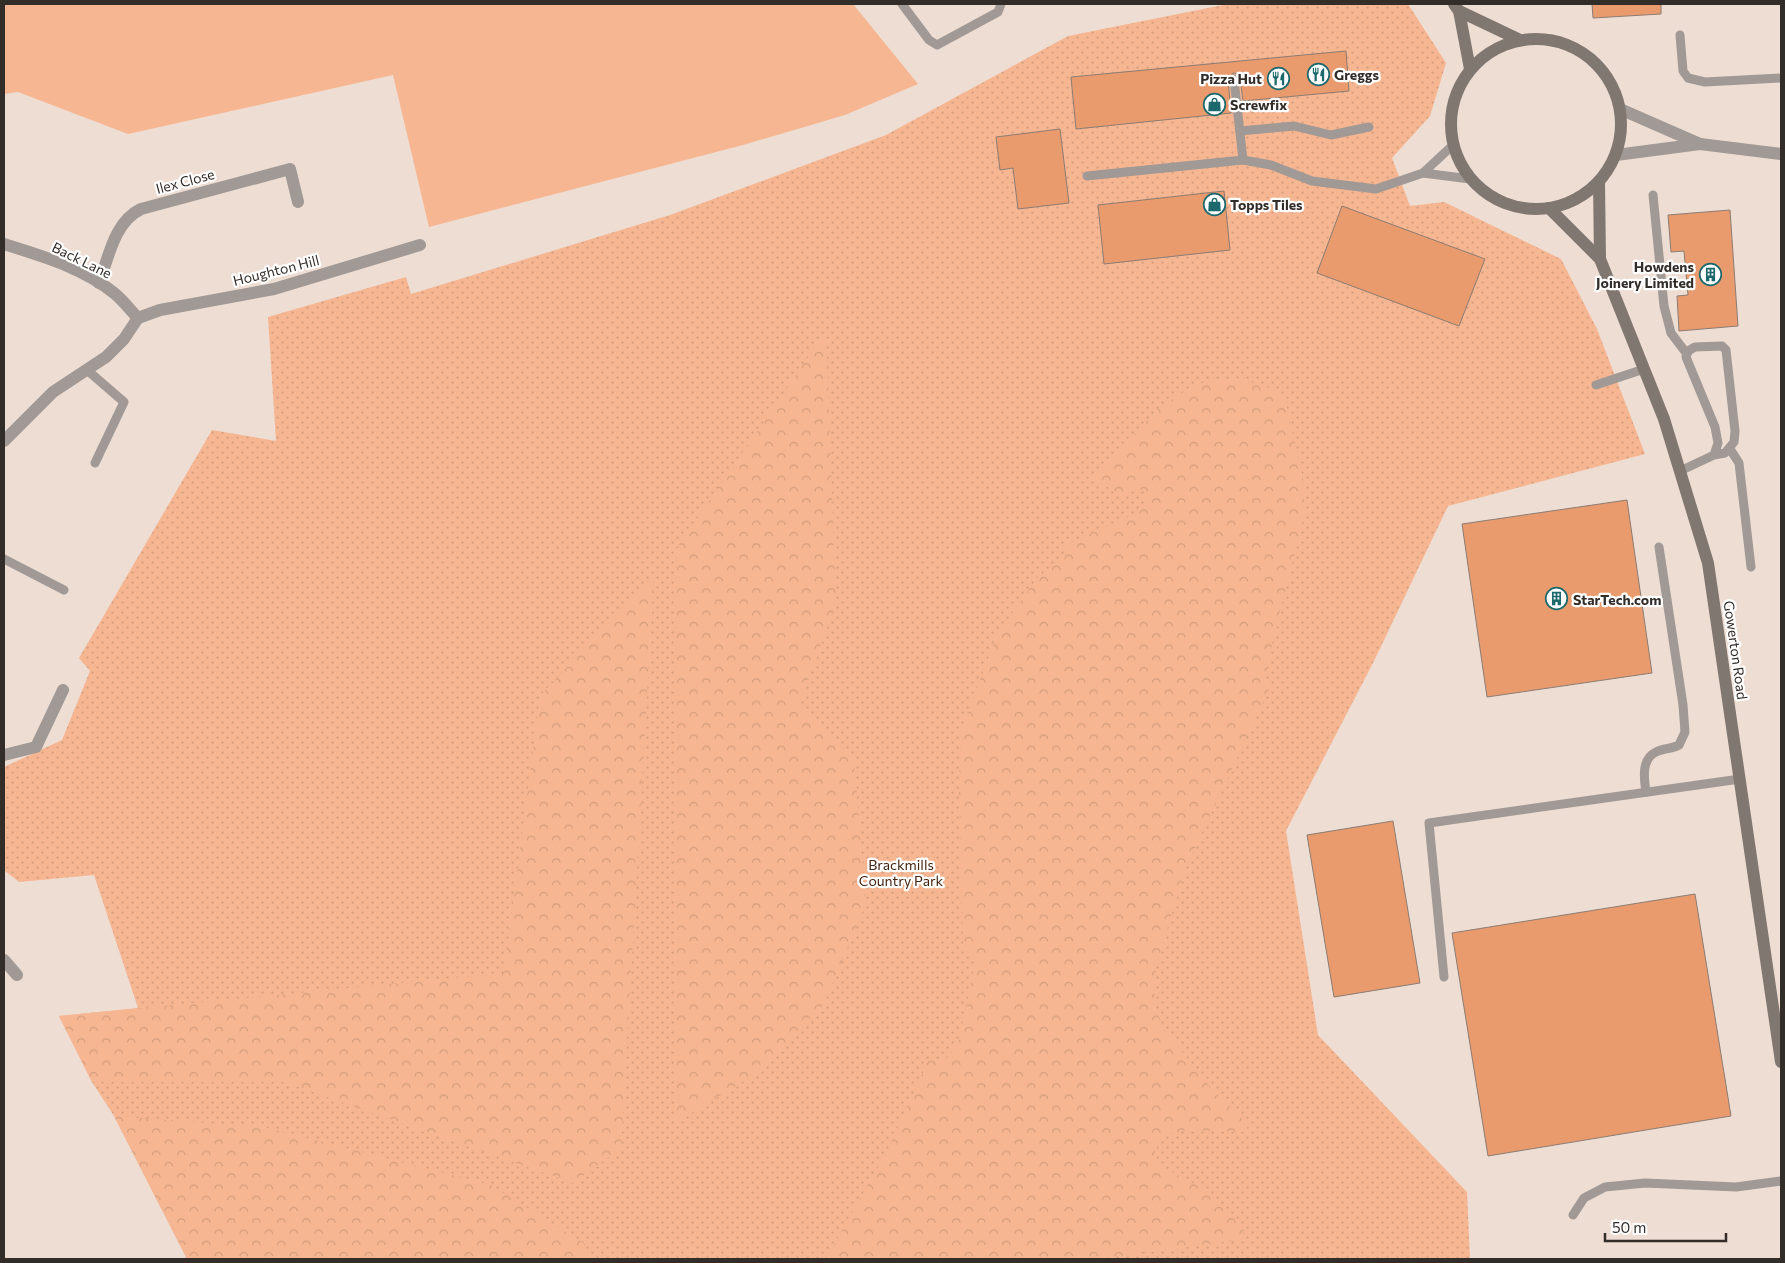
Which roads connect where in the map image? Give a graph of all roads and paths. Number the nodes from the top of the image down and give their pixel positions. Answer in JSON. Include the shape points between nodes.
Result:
{"nodes":[{"id":1,"x":902,"y":4,"type":"edge"},
{"id":2,"x":1001,"y":4,"type":"edge"},
{"id":3,"x":1456,"y":7,"type":"edge"},
{"id":4,"x":1680,"y":36,"type":"dead end"},
{"id":5,"x":1520,"y":40,"type":"junction"},
{"id":6,"x":1470,"y":69,"type":"junction"},
{"id":7,"x":1781,"y":78,"type":"edge"},
{"id":8,"x":1234,"y":79,"type":"dead end"},
{"id":9,"x":1620,"y":109,"type":"junction"},
{"id":10,"x":1369,"y":127,"type":"dead end"},
{"id":11,"x":1240,"y":131,"type":"junction"},
{"id":12,"x":1453,"y":144,"type":"junction"},
{"id":13,"x":1700,"y":144,"type":"junction"},
{"id":14,"x":1781,"y":154,"type":"edge"},
{"id":15,"x":1616,"y":155,"type":"junction"},
{"id":16,"x":1243,"y":160,"type":"junction"},
{"id":17,"x":1423,"y":173,"type":"junction"},
{"id":18,"x":1087,"y":176,"type":"dead end"},
{"id":19,"x":1470,"y":179,"type":"junction"},
{"id":20,"x":1599,"y":182,"type":"junction"},
{"id":21,"x":1653,"y":196,"type":"dead end"},
{"id":22,"x":298,"y":202,"type":"dead end"},
{"id":23,"x":1549,"y":208,"type":"junction"},
{"id":24,"x":4,"y":244,"type":"edge"},
{"id":25,"x":420,"y":245,"type":"dead end"},
{"id":26,"x":1600,"y":259,"type":"junction"},
{"id":27,"x":99,"y":282,"type":"junction"},
{"id":28,"x":138,"y":318,"type":"junction"},
{"id":29,"x":1687,"y":354,"type":"junction"},
{"id":30,"x":1644,"y":369,"type":"junction"},
{"id":31,"x":87,"y":370,"type":"junction"},
{"id":32,"x":1596,"y":385,"type":"dead end"},
{"id":33,"x":4,"y":441,"type":"edge"},
{"id":34,"x":1730,"y":448,"type":"junction"},
{"id":35,"x":1714,"y":455,"type":"junction"},
{"id":36,"x":95,"y":463,"type":"dead end"},
{"id":37,"x":1680,"y":471,"type":"junction"},
{"id":38,"x":1659,"y":547,"type":"dead end"},
{"id":39,"x":4,"y":559,"type":"edge"},
{"id":40,"x":1751,"y":567,"type":"dead end"},
{"id":41,"x":64,"y":590,"type":"dead end"},
{"id":42,"x":63,"y":690,"type":"dead end"},
{"id":43,"x":4,"y":755,"type":"edge"},
{"id":44,"x":1740,"y":779,"type":"junction"},
{"id":45,"x":1646,"y":792,"type":"junction"},
{"id":46,"x":4,"y":960,"type":"edge"},
{"id":47,"x":18,"y":976,"type":"dead end"},
{"id":48,"x":1444,"y":977,"type":"dead end"},
{"id":49,"x":1781,"y":1062,"type":"edge"},
{"id":50,"x":1781,"y":1182,"type":"edge"},
{"id":51,"x":1573,"y":1215,"type":"dead end"}],
"edges":[{"from":1,"to":2,"type":"lane","via":[[931,43],[937,45],[998,12]]},
{"from":3,"to":5,"type":"street"},
{"from":3,"to":6,"type":"street"},
{"from":4,"to":7,"type":"lane","via":[[1682,71],[1688,78],[1705,82]]},
{"from":5,"to":6,"type":"street","via":[[1492,50]]},
{"from":5,"to":9,"type":"street","via":[[1547,39],[1573,47],[1595,62],[1611,83]]},
{"from":6,"to":12,"type":"street","via":[[1457,92],[1451,118]]},
{"from":8,"to":11,"type":"lane"},
{"from":9,"to":13,"type":"street"},
{"from":9,"to":15,"type":"street","via":[[1621,132]]},
{"from":10,"to":11,"type":"lane","via":[[1331,135],[1294,126]]},
{"from":11,"to":16,"type":"lane"},
{"from":12,"to":17,"type":"lane"},
{"from":12,"to":19,"type":"street"},
{"from":13,"to":14,"type":"street"},
{"from":13,"to":15,"type":"street"},
{"from":15,"to":20,"type":"street"},
{"from":16,"to":17,"type":"lane","via":[[1272,165],[1312,180],[1376,189]]},
{"from":16,"to":18,"type":"lane"},
{"from":17,"to":19,"type":"lane"},
{"from":19,"to":23,"type":"street","via":[[1493,198],[1520,208]]},
{"from":20,"to":23,"type":"street","via":[[1576,200]]},
{"from":20,"to":26,"type":"street","name":"Gowerton Road"},
{"from":21,"to":29,"type":"lane","via":[[1664,306],[1671,333]]},
{"from":22,"to":27,"type":"street","name":"Ilex Close","via":[[290,169],[141,209],[129,216],[119,229]]},
{"from":23,"to":26,"type":"street","name":"Gowerton Road"},
{"from":24,"to":27,"type":"street","name":"Back Lane","via":[[57,261]]},
{"from":25,"to":28,"type":"street","name":"Houghton Hill","via":[[274,289],[160,310]]},
{"from":26,"to":30,"type":"street","name":"Gowerton Road"},
{"from":27,"to":28,"type":"street","name":"Back Lane","via":[[115,293]]},
{"from":28,"to":31,"type":"street","via":[[106,358]]},
{"from":29,"to":34,"type":"lane","via":[[1695,347],[1703,346],[1722,346],[1726,350],[1735,431]]},
{"from":29,"to":35,"type":"lane","via":[[1715,427],[1718,443]]},
{"from":30,"to":32,"type":"lane"},
{"from":30,"to":37,"type":"street","name":"Gowerton Road"},
{"from":31,"to":33,"type":"street","via":[[53,392]]},
{"from":31,"to":36,"type":"lane","via":[[124,402]]},
{"from":34,"to":35,"type":"lane","via":[[1725,453]]},
{"from":34,"to":40,"type":"lane","via":[[1739,463]]},
{"from":35,"to":37,"type":"lane"},
{"from":37,"to":44,"type":"street","name":"Gowerton Road","via":[[1708,563]]},
{"from":38,"to":45,"type":"lane","via":[[1685,732],[1679,745],[1650,756],[1644,774]]},
{"from":39,"to":41,"type":"lane"},
{"from":42,"to":43,"type":"street","via":[[36,747]]},
{"from":44,"to":45,"type":"lane"},
{"from":44,"to":49,"type":"street","name":"Gowerton Road"},
{"from":45,"to":48,"type":"lane","via":[[1429,823]]},
{"from":46,"to":47,"type":"street"},
{"from":50,"to":51,"type":"lane","via":[[1736,1187],[1645,1182],[1605,1187],[1584,1198]]}]}
